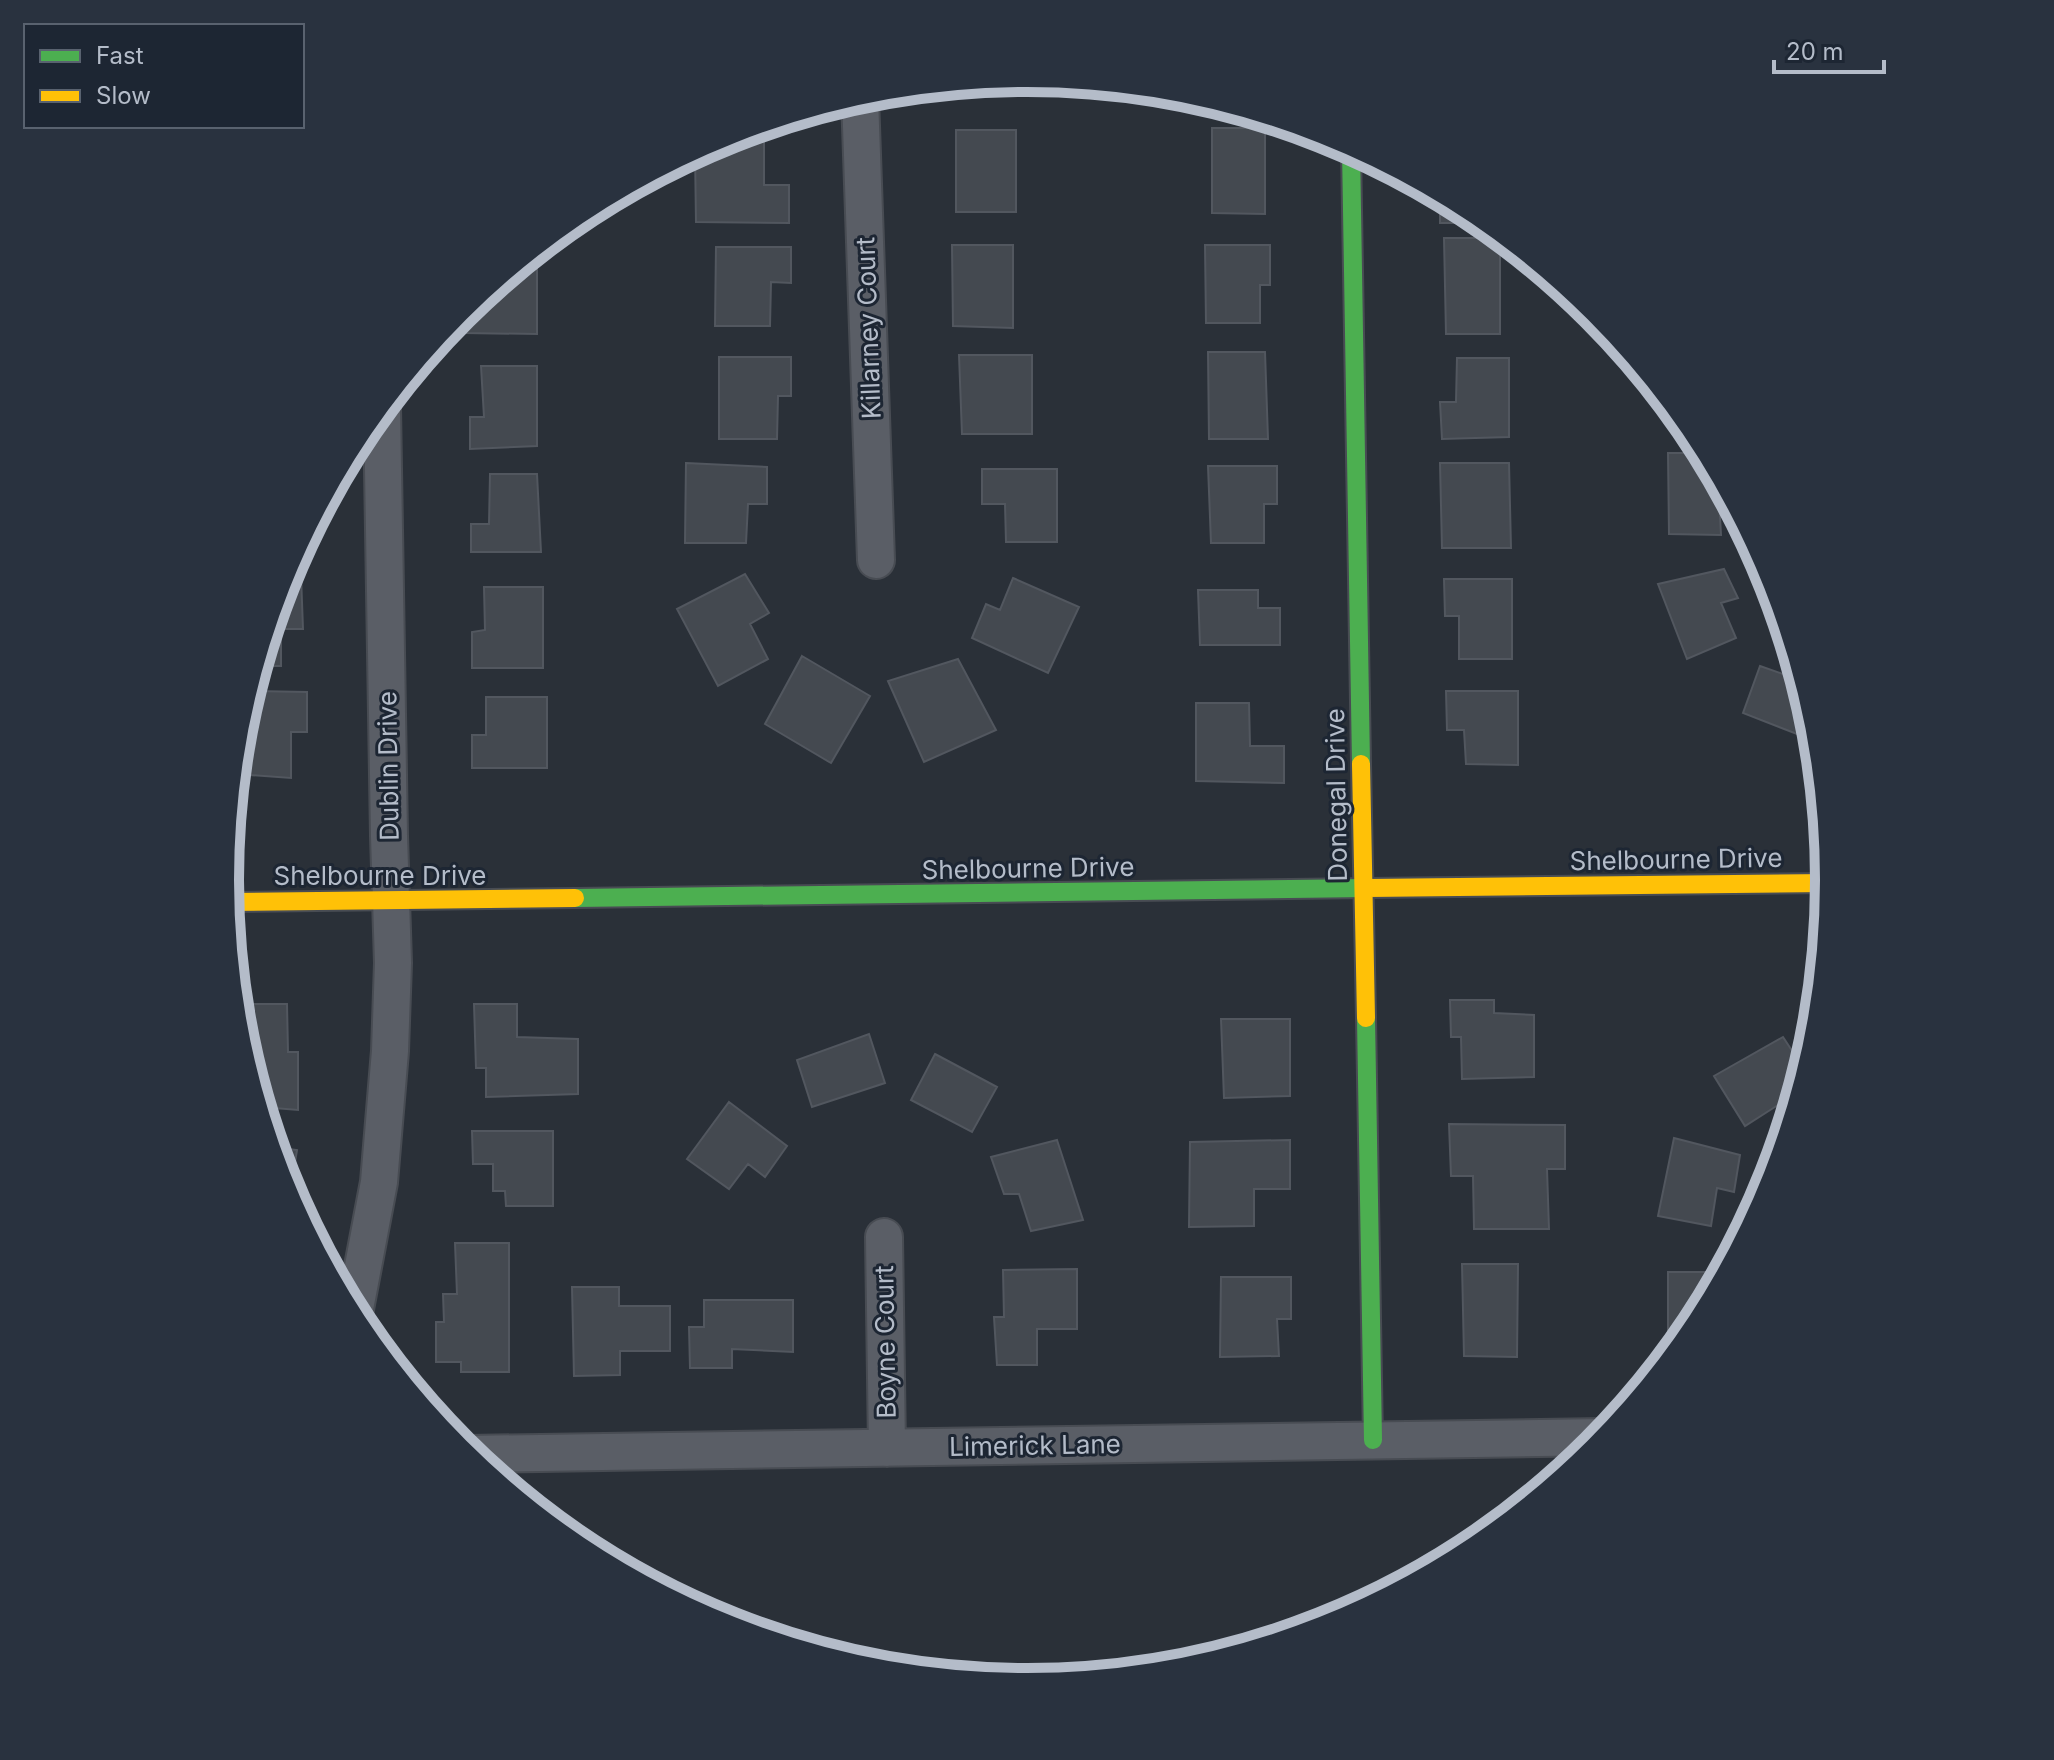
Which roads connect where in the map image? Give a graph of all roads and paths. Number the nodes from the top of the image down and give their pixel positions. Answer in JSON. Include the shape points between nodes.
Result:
{"nodes":[{"id":1,"x":860,"y":110,"type":"edge"},
{"id":2,"x":1351,"y":162,"type":"edge"},
{"id":3,"x":382,"y":427,"type":"edge"},
{"id":4,"x":876,"y":560,"type":"dead end"},
{"id":5,"x":1815,"y":883,"type":"edge"},
{"id":6,"x":1364,"y":890,"type":"junction"},
{"id":7,"x":240,"y":902,"type":"edge"},
{"id":8,"x":391,"y":902,"type":"junction"},
{"id":9,"x":884,"y":1237,"type":"dead end"},
{"id":10,"x":358,"y":1295,"type":"edge"},
{"id":11,"x":1584,"y":1437,"type":"edge"},
{"id":12,"x":1373,"y":1440,"type":"junction"},
{"id":13,"x":887,"y":1448,"type":"junction"},
{"id":14,"x":488,"y":1454,"type":"edge"}],
"edges":[{"from":1,"to":4,"type":"street","name":"Killarney Court"},
{"from":2,"to":6,"type":"main road","name":"Donegal Drive"},
{"from":3,"to":8,"type":"street","name":"Dublin Drive"},
{"from":5,"to":6,"type":"main road","name":"Shelbourne Drive"},
{"from":6,"to":8,"type":"main road","name":"Shelbourne Drive"},
{"from":6,"to":12,"type":"main road","name":"Donegal Drive"},
{"from":7,"to":8,"type":"main road","name":"Shelbourne Drive"},
{"from":8,"to":10,"type":"street","name":"Dublin Drive","via":[[391,1022],[379,1182]]},
{"from":9,"to":13,"type":"street","name":"Boyne Court"},
{"from":11,"to":12,"type":"street","name":"Limerick Lane"},
{"from":12,"to":13,"type":"street","name":"Limerick Lane"},
{"from":13,"to":14,"type":"street","name":"Limerick Lane"}]}
